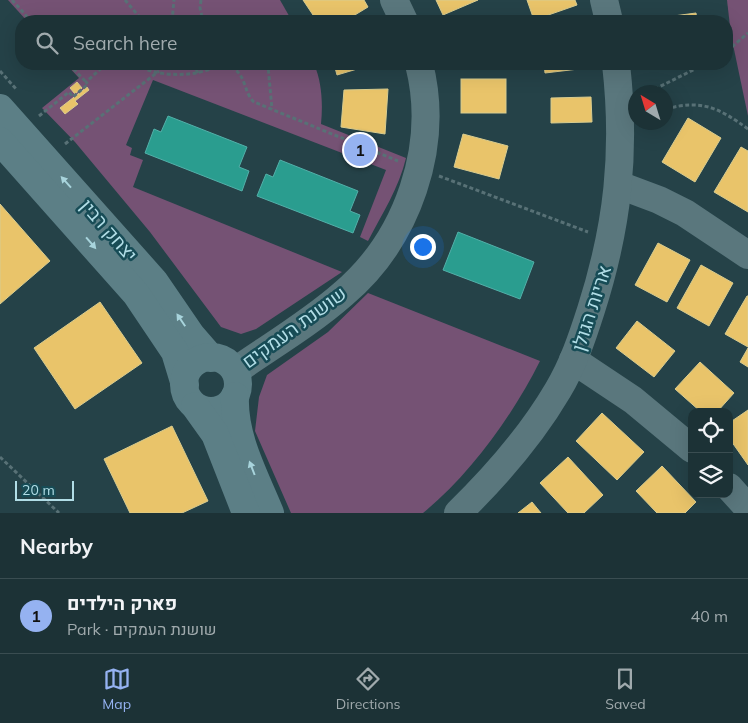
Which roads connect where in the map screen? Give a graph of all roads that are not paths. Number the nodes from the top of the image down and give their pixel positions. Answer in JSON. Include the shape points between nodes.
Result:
{"nodes":[{"id":1,"x":394,"y":0,"type":"edge"},
{"id":2,"x":604,"y":0,"type":"edge"},
{"id":3,"x":401,"y":15,"type":"edge"},
{"id":4,"x":608,"y":15,"type":"edge"},
{"id":5,"x":420,"y":70,"type":"edge"},
{"id":6,"x":616,"y":70,"type":"edge"},
{"id":7,"x":0,"y":108,"type":"edge"},
{"id":8,"x":0,"y":141,"type":"edge"},
{"id":9,"x":619,"y":185,"type":"junction"},
{"id":10,"x":748,"y":255,"type":"edge"},
{"id":11,"x":211,"y":358,"type":"junction"},
{"id":12,"x":573,"y":360,"type":"junction"},
{"id":13,"x":235,"y":384,"type":"junction"},
{"id":14,"x":190,"y":396,"type":"junction"},
{"id":15,"x":688,"y":445,"type":"edge"},
{"id":16,"x":733,"y":491,"type":"edge"},
{"id":17,"x":748,"y":508,"type":"edge"},
{"id":18,"x":246,"y":513,"type":"edge"},
{"id":19,"x":270,"y":513,"type":"edge"},
{"id":20,"x":458,"y":513,"type":"edge"}],
"edges":[{"from":1,"to":3,"type":"street"},
{"from":2,"to":4,"type":"street"},
{"from":5,"to":13,"type":"street","name":"שושנת העמקים","via":[[426,114],[420,169],[401,218],[386,245],[344,293]]},
{"from":6,"to":9,"type":"street","name":"אריות הגולן","via":[[621,134]]},
{"from":11,"to":7,"type":"main road","name":"יצחק רבין","one_way":true,"via":[[154,281]]},
{"from":8,"to":14,"type":"main road","name":"יצחק רבין","one_way":true,"via":[[136,294],[175,352]]},
{"from":9,"to":10,"type":"street","via":[[685,213]]},
{"from":9,"to":12,"type":"street","name":"אריות הגולן","via":[[604,268]]},
{"from":11,"to":13,"type":"main road","via":[[228,364]]},
{"from":11,"to":14,"type":"main road","via":[[202,359],[190,368],[186,376]]},
{"from":12,"to":15,"type":"street","via":[[633,400]]},
{"from":12,"to":20,"type":"street","name":"אריות הגולן","via":[[558,391],[513,455]]},
{"from":13,"to":14,"type":"main road","via":[[230,404],[222,409],[212,411]]},
{"from":19,"to":13,"type":"main road","one_way":true,"via":[[238,431],[234,415]]},
{"from":14,"to":18,"type":"main road","name":"יצחק רבין","via":[[215,434]]},
{"from":16,"to":17,"type":"street"}]}
